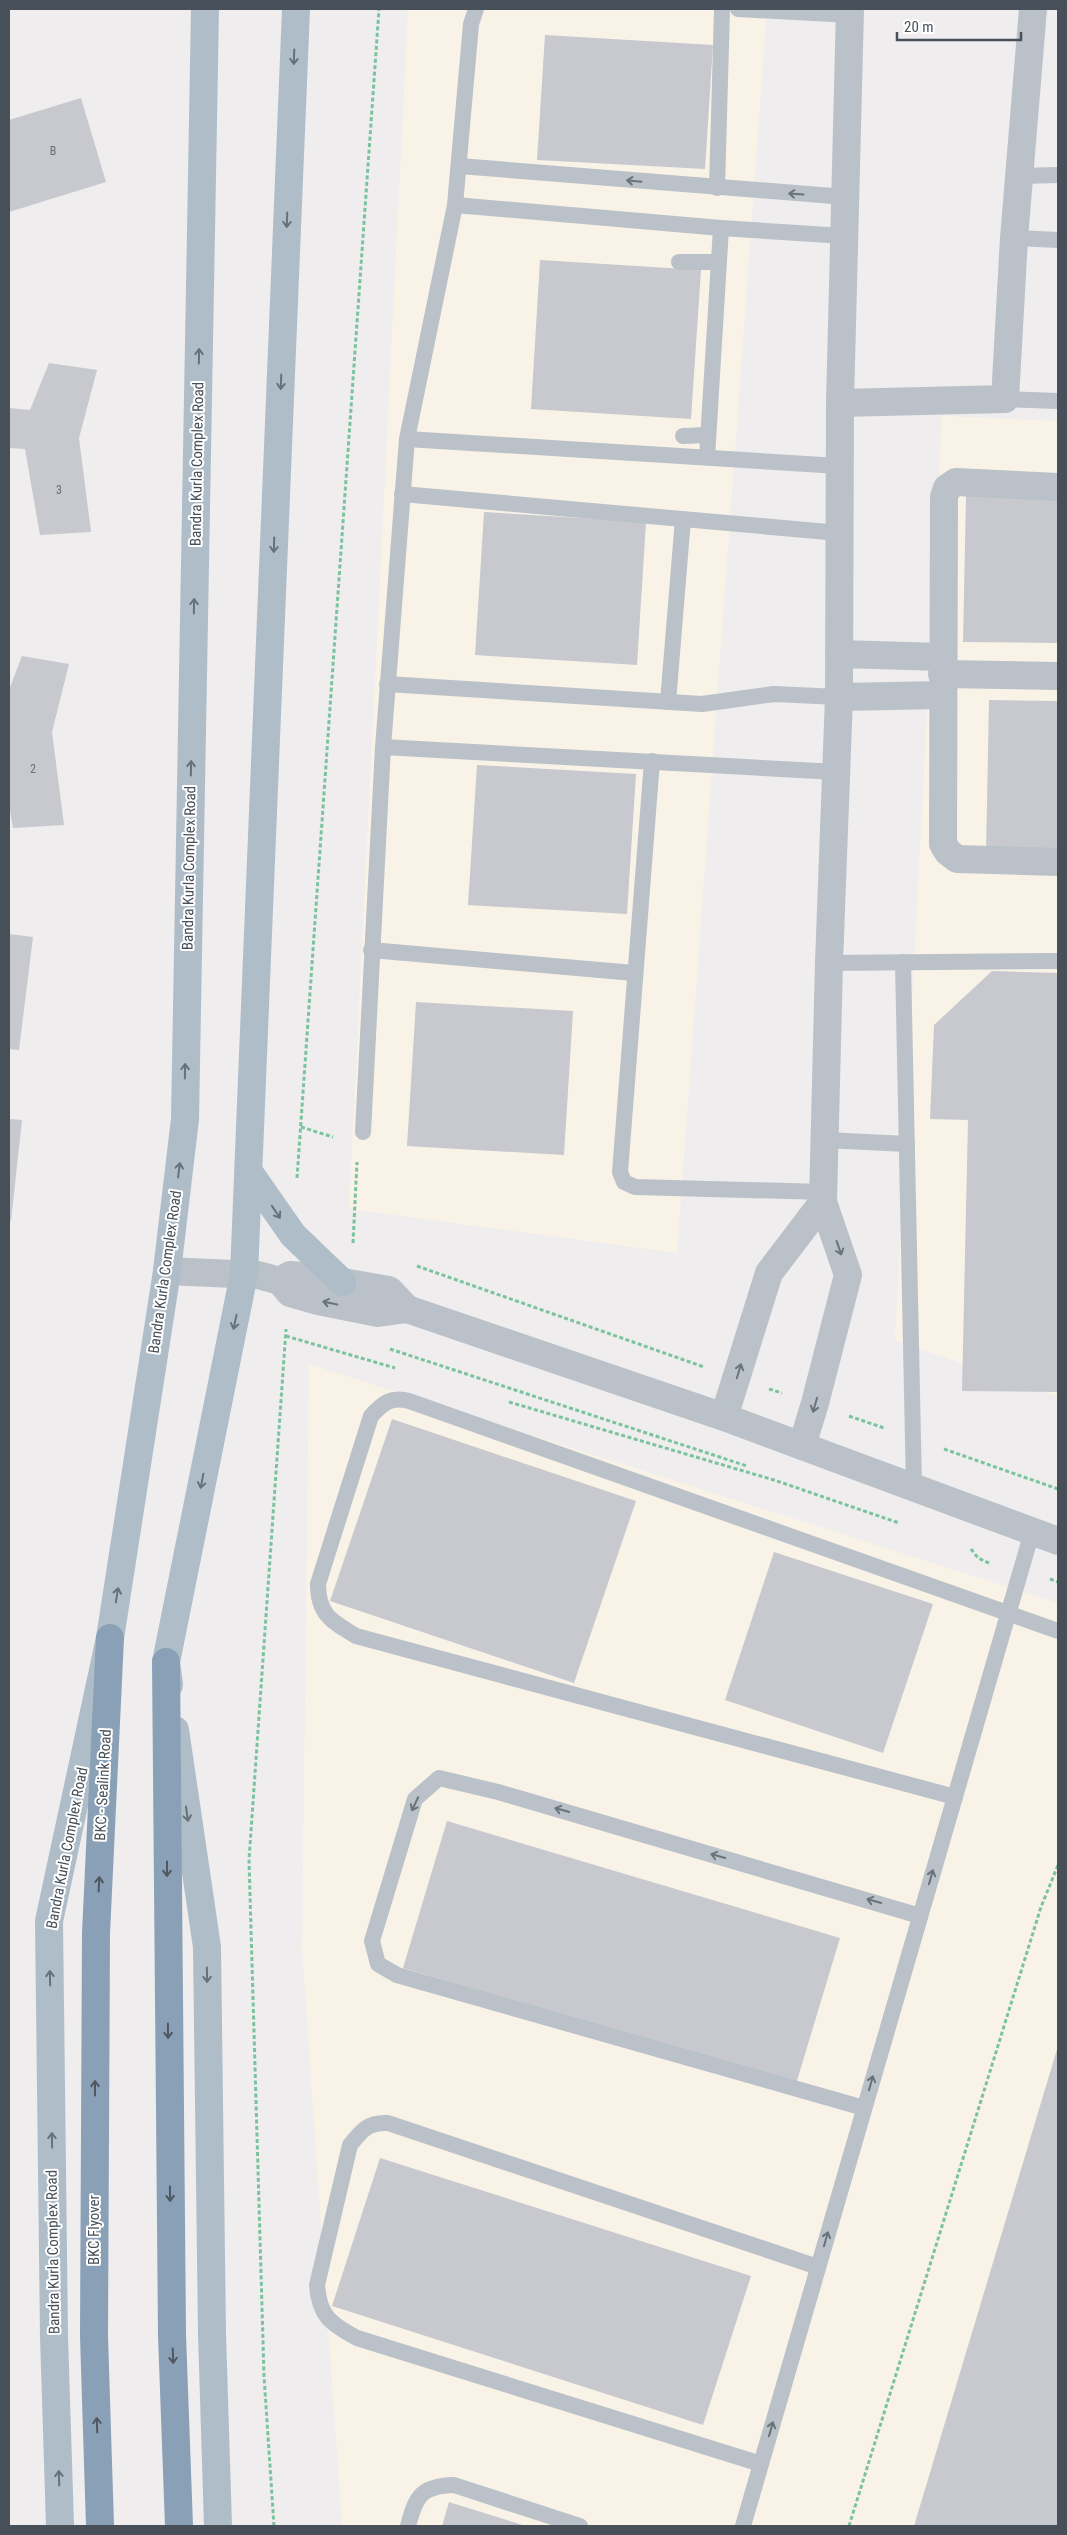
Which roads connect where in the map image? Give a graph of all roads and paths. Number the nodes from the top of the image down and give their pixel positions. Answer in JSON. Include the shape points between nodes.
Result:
{"nodes":[{"id":1,"x":205,"y":9,"type":"edge"},
{"id":2,"x":296,"y":9,"type":"edge"},
{"id":3,"x":380,"y":9,"type":"edge"},
{"id":4,"x":476,"y":9,"type":"edge"},
{"id":5,"x":722,"y":9,"type":"edge"},
{"id":6,"x":738,"y":9,"type":"edge"},
{"id":7,"x":1034,"y":9,"type":"edge"},
{"id":8,"x":850,"y":12,"type":"edge"},
{"id":9,"x":459,"y":166,"type":"junction"},
{"id":10,"x":1058,"y":175,"type":"edge"},
{"id":11,"x":1019,"y":176,"type":"junction"},
{"id":12,"x":717,"y":188,"type":"junction"},
{"id":13,"x":845,"y":197,"type":"junction"},
{"id":14,"x":455,"y":205,"type":"junction"},
{"id":15,"x":721,"y":228,"type":"junction"},
{"id":16,"x":844,"y":236,"type":"junction"},
{"id":17,"x":1014,"y":238,"type":"junction"},
{"id":18,"x":1058,"y":240,"type":"edge"},
{"id":19,"x":679,"y":262,"type":"dead end"},
{"id":20,"x":719,"y":262,"type":"junction"},
{"id":21,"x":1005,"y":399,"type":"junction"},
{"id":22,"x":1058,"y":401,"type":"edge"},
{"id":23,"x":840,"y":402,"type":"junction"},
{"id":24,"x":708,"y":435,"type":"junction"},
{"id":25,"x":683,"y":436,"type":"dead end"},
{"id":26,"x":407,"y":439,"type":"junction"},
{"id":27,"x":707,"y":458,"type":"junction"},
{"id":28,"x":839,"y":466,"type":"junction"},
{"id":29,"x":1058,"y":487,"type":"edge"},
{"id":30,"x":402,"y":494,"type":"junction"},
{"id":31,"x":683,"y":519,"type":"junction"},
{"id":32,"x":840,"y":533,"type":"junction"},
{"id":33,"x":839,"y":654,"type":"junction"},
{"id":34,"x":942,"y":676,"type":"junction"},
{"id":35,"x":1058,"y":676,"type":"edge"},
{"id":36,"x":388,"y":684,"type":"junction"},
{"id":37,"x":839,"y":697,"type":"junction"},
{"id":38,"x":668,"y":702,"type":"junction"},
{"id":39,"x":383,"y":747,"type":"junction"},
{"id":40,"x":652,"y":761,"type":"junction"},
{"id":41,"x":836,"y":772,"type":"junction"},
{"id":42,"x":1058,"y":862,"type":"edge"},
{"id":43,"x":371,"y":950,"type":"junction"},
{"id":44,"x":1058,"y":961,"type":"edge"},
{"id":45,"x":903,"y":962,"type":"junction"},
{"id":46,"x":829,"y":963,"type":"junction"},
{"id":47,"x":634,"y":973,"type":"junction"},
{"id":48,"x":300,"y":1127,"type":"junction"},
{"id":49,"x":362,"y":1132,"type":"dead end"},
{"id":50,"x":342,"y":1139,"type":"dead end"},
{"id":51,"x":825,"y":1140,"type":"junction"},
{"id":52,"x":907,"y":1144,"type":"junction"},
{"id":53,"x":358,"y":1154,"type":"dead end"},
{"id":54,"x":249,"y":1172,"type":"junction"},
{"id":55,"x":824,"y":1197,"type":"junction"},
{"id":56,"x":293,"y":1235,"type":"junction"},
{"id":57,"x":362,"y":1247,"type":"dead end"},
{"id":58,"x":409,"y":1264,"type":"dead end"},
{"id":59,"x":167,"y":1270,"type":"junction"},
{"id":60,"x":244,"y":1274,"type":"junction"},
{"id":61,"x":342,"y":1282,"type":"junction"},
{"id":62,"x":285,"y":1287,"type":"junction"},
{"id":63,"x":407,"y":1309,"type":"junction"},
{"id":64,"x":286,"y":1336,"type":"junction"},
{"id":65,"x":381,"y":1346,"type":"dead end"},
{"id":66,"x":401,"y":1370,"type":"dead end"},
{"id":67,"x":737,"y":1379,"type":"junction"},
{"id":68,"x":506,"y":1401,"type":"dead end"},
{"id":69,"x":815,"y":1403,"type":"junction"},
{"id":70,"x":724,"y":1417,"type":"junction"},
{"id":71,"x":913,"y":1439,"type":"junction"},
{"id":72,"x":802,"y":1446,"type":"junction"},
{"id":73,"x":794,"y":1481,"type":"dead end"},
{"id":74,"x":914,"y":1488,"type":"junction"},
{"id":75,"x":1058,"y":1488,"type":"edge"},
{"id":76,"x":905,"y":1525,"type":"dead end"},
{"id":77,"x":1032,"y":1532,"type":"junction"},
{"id":78,"x":1058,"y":1541,"type":"edge"},
{"id":79,"x":970,"y":1548,"type":"dead end"},
{"id":80,"x":1004,"y":1611,"type":"junction"},
{"id":81,"x":1058,"y":1631,"type":"edge"},
{"id":82,"x":110,"y":1638,"type":"junction"},
{"id":83,"x":166,"y":1662,"type":"junction"},
{"id":84,"x":955,"y":1797,"type":"junction"},
{"id":85,"x":1058,"y":1865,"type":"edge"},
{"id":86,"x":920,"y":1916,"type":"junction"},
{"id":87,"x":96,"y":1933,"type":"joint"},
{"id":88,"x":864,"y":2108,"type":"junction"},
{"id":89,"x":818,"y":2267,"type":"junction"},
{"id":90,"x":761,"y":2464,"type":"junction"},
{"id":91,"x":60,"y":2526,"type":"edge"},
{"id":92,"x":100,"y":2526,"type":"edge"},
{"id":93,"x":179,"y":2526,"type":"edge"},
{"id":94,"x":218,"y":2526,"type":"edge"},
{"id":95,"x":274,"y":2526,"type":"edge"},
{"id":96,"x":408,"y":2526,"type":"edge"},
{"id":97,"x":580,"y":2526,"type":"edge"},
{"id":98,"x":743,"y":2526,"type":"edge"},
{"id":99,"x":848,"y":2526,"type":"edge"}],
"edges":[{"from":59,"to":1,"type":"main road","name":"Bandra Kurla Complex Road","one_way":true,"via":[[185,1119]]},
{"from":2,"to":54,"type":"main road","one_way":true},
{"from":3,"to":48,"type":"path"},
{"from":4,"to":9,"type":"lane","via":[[471,24]]},
{"from":5,"to":12,"type":"lane"},
{"from":6,"to":8,"type":"lane"},
{"from":7,"to":11,"type":"street"},
{"from":8,"to":13,"type":"street"},
{"from":12,"to":9,"type":"lane","one_way":true},
{"from":9,"to":14,"type":"lane"},
{"from":10,"to":11,"type":"lane"},
{"from":11,"to":17,"type":"street"},
{"from":13,"to":12,"type":"lane","one_way":true},
{"from":13,"to":16,"type":"street"},
{"from":14,"to":15,"type":"lane"},
{"from":14,"to":26,"type":"lane"},
{"from":15,"to":16,"type":"lane"},
{"from":15,"to":20,"type":"lane"},
{"from":16,"to":23,"type":"street"},
{"from":17,"to":18,"type":"lane"},
{"from":17,"to":21,"type":"street"},
{"from":19,"to":20,"type":"lane"},
{"from":20,"to":24,"type":"lane"},
{"from":21,"to":22,"type":"lane"},
{"from":21,"to":23,"type":"street"},
{"from":23,"to":28,"type":"street"},
{"from":24,"to":25,"type":"lane"},
{"from":24,"to":27,"type":"lane"},
{"from":26,"to":27,"type":"lane"},
{"from":26,"to":30,"type":"lane"},
{"from":27,"to":28,"type":"lane"},
{"from":28,"to":32,"type":"street"},
{"from":29,"to":34,"type":"street","via":[[956,482],[947,488],[944,497]]},
{"from":30,"to":31,"type":"lane"},
{"from":30,"to":36,"type":"lane"},
{"from":31,"to":32,"type":"lane"},
{"from":31,"to":38,"type":"lane"},
{"from":32,"to":33,"type":"street"},
{"from":33,"to":34,"type":"street"},
{"from":33,"to":37,"type":"street"},
{"from":34,"to":35,"type":"street"},
{"from":34,"to":37,"type":"street"},
{"from":34,"to":42,"type":"street","via":[[943,844],[957,859]]},
{"from":36,"to":38,"type":"lane"},
{"from":36,"to":39,"type":"lane"},
{"from":37,"to":38,"type":"lane","via":[[774,694],[702,704]]},
{"from":37,"to":41,"type":"street"},
{"from":39,"to":40,"type":"lane"},
{"from":39,"to":43,"type":"lane"},
{"from":40,"to":41,"type":"lane"},
{"from":40,"to":47,"type":"lane"},
{"from":41,"to":46,"type":"street"},
{"from":43,"to":47,"type":"lane"},
{"from":43,"to":49,"type":"lane"},
{"from":44,"to":45,"type":"lane"},
{"from":45,"to":46,"type":"lane"},
{"from":45,"to":52,"type":"lane"},
{"from":46,"to":51,"type":"street"},
{"from":47,"to":55,"type":"lane","via":[[620,1172],[624,1182],[635,1187]]},
{"from":48,"to":50,"type":"path"},
{"from":48,"to":56,"type":"path"},
{"from":51,"to":52,"type":"lane"},
{"from":51,"to":55,"type":"street"},
{"from":52,"to":71,"type":"lane"},
{"from":53,"to":57,"type":"path","via":[[353,1244]]},
{"from":54,"to":56,"type":"main road","one_way":true},
{"from":54,"to":60,"type":"main road"},
{"from":67,"to":55,"type":"street","one_way":true,"via":[[769,1272]]},
{"from":55,"to":69,"type":"street","one_way":true,"via":[[848,1275]]},
{"from":56,"to":61,"type":"main road"},
{"from":58,"to":67,"type":"path"},
{"from":59,"to":60,"type":"street"},
{"from":82,"to":59,"type":"main road","name":"Bandra Kurla Complex Road","one_way":true},
{"from":60,"to":62,"type":"street"},
{"from":60,"to":83,"type":"main road","one_way":true},
{"from":61,"to":62,"type":"street","via":[[290,1275]]},
{"from":61,"to":63,"type":"street","via":[[389,1290]]},
{"from":63,"to":62,"type":"street","one_way":true,"via":[[378,1313]]},
{"from":62,"to":64,"type":"path"},
{"from":63,"to":70,"type":"street"},
{"from":64,"to":66,"type":"path"},
{"from":64,"to":95,"type":"path","via":[[249,1860],[264,2376]]},
{"from":65,"to":73,"type":"path"},
{"from":67,"to":69,"type":"path"},
{"from":67,"to":70,"type":"street"},
{"from":68,"to":76,"type":"path","via":[[774,1480]]},
{"from":69,"to":71,"type":"path"},
{"from":69,"to":72,"type":"street","one_way":true},
{"from":70,"to":72,"type":"street"},
{"from":71,"to":74,"type":"lane"},
{"from":71,"to":75,"type":"path"},
{"from":72,"to":74,"type":"street"},
{"from":74,"to":77,"type":"street"},
{"from":77,"to":78,"type":"street"},
{"from":77,"to":80,"type":"lane"},
{"from":79,"to":80,"type":"path","via":[[978,1558],[996,1566],[1009,1587]]},
{"from":80,"to":81,"type":"lane"},
{"from":80,"to":84,"type":"lane"},
{"from":80,"to":84,"type":"lane","via":[[398,1398],[385,1402],[371,1416],[318,1584],[318,1600],[332,1622],[356,1636]]},
{"from":87,"to":82,"type":"highway","name":"BKC - Sealink Road","one_way":true},
{"from":91,"to":82,"type":"main road","name":"Bandra Kurla Complex Road","one_way":true,"via":[[54,2336],[49,1921]]},
{"from":83,"to":93,"type":"highway","one_way":true,"via":[[172,2334]]},
{"from":83,"to":94,"type":"main road","one_way":true,"via":[[207,1947]]},
{"from":86,"to":84,"type":"lane","one_way":true},
{"from":85,"to":99,"type":"path","via":[[1041,1907]]},
{"from":88,"to":86,"type":"lane","one_way":true},
{"from":86,"to":88,"type":"lane","one_way":true,"via":[[498,1792],[439,1778],[416,1799],[372,1941],[378,1964],[397,1975]]},
{"from":92,"to":87,"type":"highway","name":"BKC Flyover","one_way":true,"via":[[94,2336]]},
{"from":89,"to":88,"type":"lane","one_way":true},
{"from":90,"to":89,"type":"lane","one_way":true},
{"from":89,"to":90,"type":"lane","via":[[388,2123],[375,2122],[361,2131],[350,2145],[317,2285],[318,2303],[324,2316],[340,2329],[366,2341]]},
{"from":90,"to":98,"type":"lane"},
{"from":96,"to":97,"type":"lane","via":[[414,2502],[424,2492],[438,2486],[454,2485]]}]}
